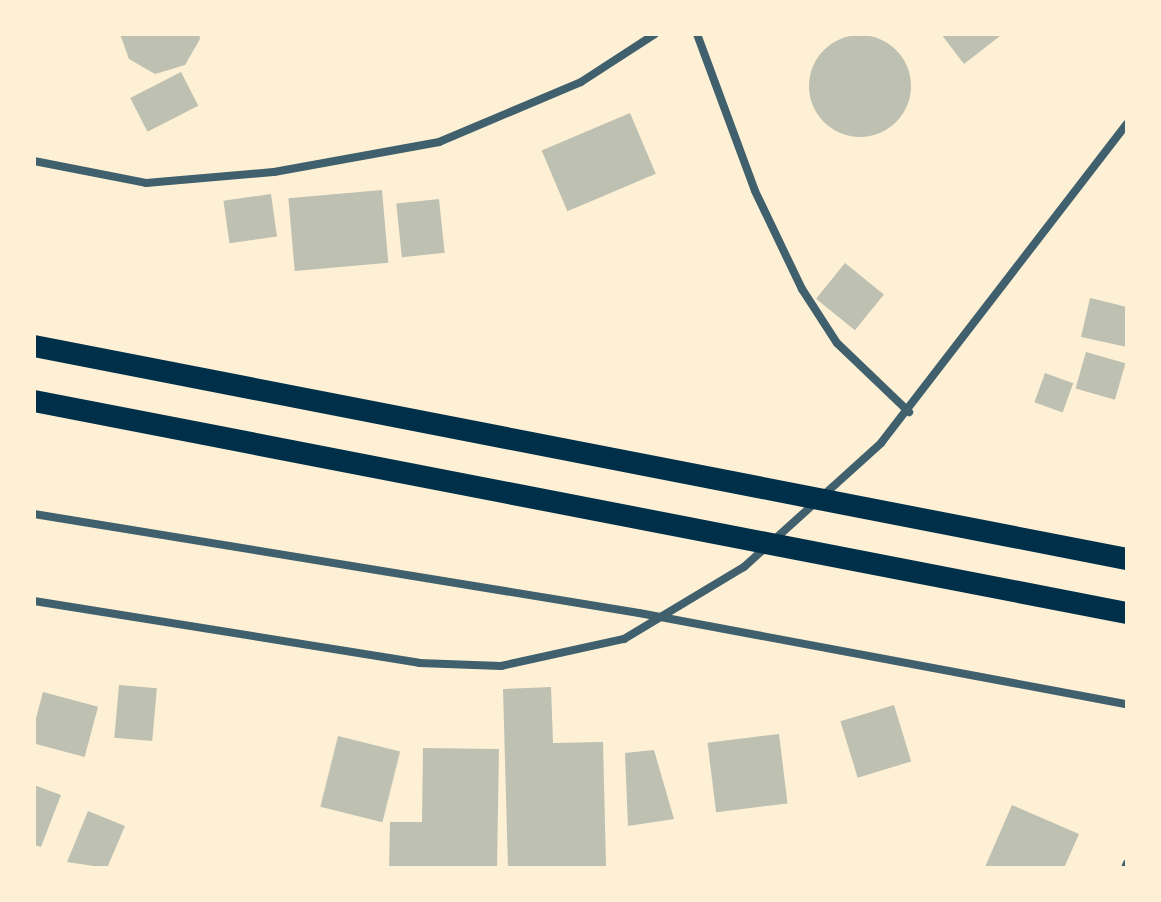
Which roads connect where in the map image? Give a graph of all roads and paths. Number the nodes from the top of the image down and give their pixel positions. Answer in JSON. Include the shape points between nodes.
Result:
{"nodes":[{"id":1,"x":655,"y":34,"type":"edge"},
{"id":2,"x":697,"y":34,"type":"edge"},
{"id":3,"x":1127,"y":124,"type":"edge"},
{"id":4,"x":34,"y":161,"type":"edge"},
{"id":5,"x":34,"y":346,"type":"edge"},
{"id":6,"x":34,"y":401,"type":"edge"},
{"id":7,"x":909,"y":412,"type":"junction"},
{"id":8,"x":34,"y":514,"type":"edge"},
{"id":9,"x":1127,"y":559,"type":"edge"},
{"id":10,"x":34,"y":601,"type":"edge"},
{"id":11,"x":1127,"y":613,"type":"edge"},
{"id":12,"x":660,"y":618,"type":"junction"},
{"id":13,"x":1127,"y":704,"type":"edge"}],
"edges":[{"from":1,"to":4,"type":"street","via":[[581,82],[439,142],[274,172],[146,183]]},
{"from":2,"to":7,"type":"street","via":[[755,191],[802,289],[837,343]]},
{"from":3,"to":7,"type":"street"},
{"from":5,"to":9,"type":"highway"},
{"from":6,"to":11,"type":"highway"},
{"from":7,"to":12,"type":"street","via":[[744,567]]},
{"from":8,"to":12,"type":"street"},
{"from":10,"to":12,"type":"street","via":[[372,656],[501,666],[624,639]]},
{"from":12,"to":13,"type":"street"}]}
